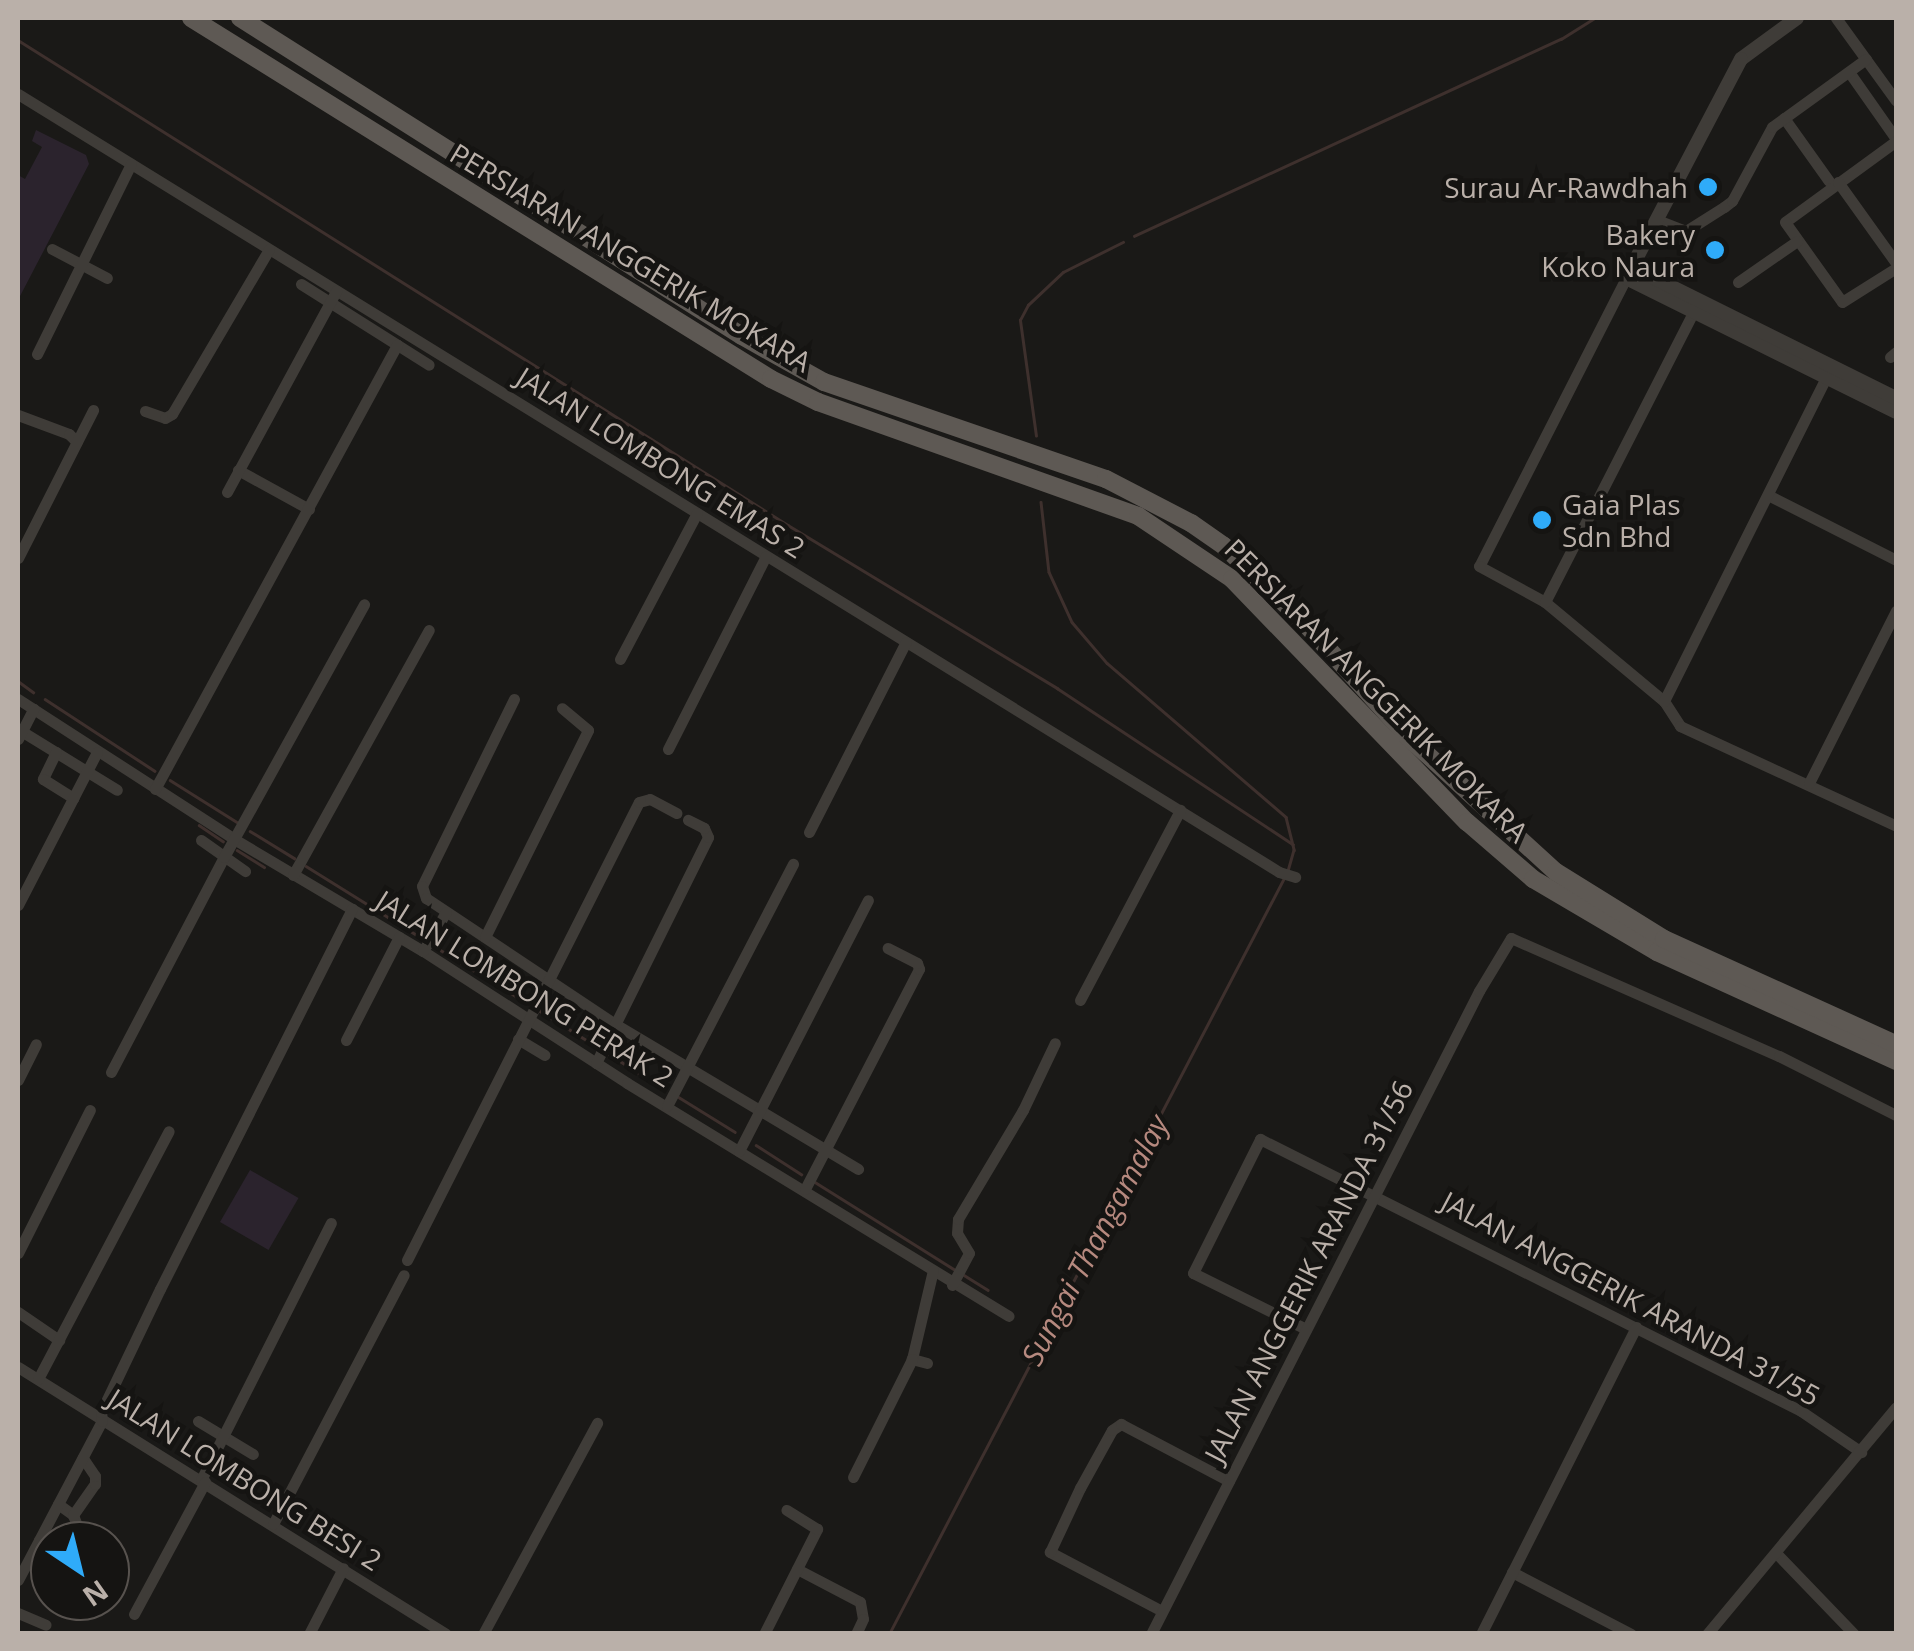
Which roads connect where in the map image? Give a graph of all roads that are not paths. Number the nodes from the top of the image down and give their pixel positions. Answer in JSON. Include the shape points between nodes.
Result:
{"nodes":[{"id":1,"x":191,"y":18,"type":"edge"},
{"id":2,"x":240,"y":18,"type":"edge"},
{"id":3,"x":1796,"y":18,"type":"edge"},
{"id":4,"x":1836,"y":18,"type":"edge"},
{"id":5,"x":1866,"y":59,"type":"junction"},
{"id":6,"x":1849,"y":72,"type":"junction"},
{"id":7,"x":18,"y":94,"type":"edge"},
{"id":8,"x":1896,"y":101,"type":"edge"},
{"id":9,"x":1784,"y":118,"type":"junction"},
{"id":10,"x":1895,"y":139,"type":"edge"},
{"id":11,"x":131,"y":164,"type":"junction"},
{"id":12,"x":1834,"y":182,"type":"junction"},
{"id":13,"x":1657,"y":220,"type":"junction"},
{"id":14,"x":1796,"y":241,"type":"junction"},
{"id":15,"x":52,"y":248,"type":"dead end"},
{"id":16,"x":267,"y":254,"type":"junction"},
{"id":17,"x":81,"y":264,"type":"junction"},
{"id":18,"x":1896,"y":266,"type":"edge"},
{"id":19,"x":1629,"y":273,"type":"junction"},
{"id":20,"x":107,"y":278,"type":"dead end"},
{"id":21,"x":1738,"y":282,"type":"dead end"},
{"id":22,"x":301,"y":284,"type":"dead end"},
{"id":23,"x":333,"y":297,"type":"junction"},
{"id":24,"x":1697,"y":304,"type":"junction"},
{"id":25,"x":397,"y":345,"type":"junction"},
{"id":26,"x":37,"y":354,"type":"dead end"},
{"id":27,"x":429,"y":365,"type":"dead end"},
{"id":28,"x":1830,"y":371,"type":"junction"},
{"id":29,"x":1896,"y":398,"type":"edge"},
{"id":30,"x":93,"y":410,"type":"dead end"},
{"id":31,"x":145,"y":411,"type":"dead end"},
{"id":32,"x":1896,"y":412,"type":"edge"},
{"id":33,"x":18,"y":415,"type":"edge"},
{"id":34,"x":77,"y":442,"type":"junction"},
{"id":35,"x":238,"y":470,"type":"junction"},
{"id":36,"x":227,"y":492,"type":"dead end"},
{"id":37,"x":1768,"y":495,"type":"junction"},
{"id":38,"x":310,"y":509,"type":"junction"},
{"id":39,"x":697,"y":513,"type":"junction"},
{"id":40,"x":766,"y":556,"type":"junction"},
{"id":41,"x":18,"y":558,"type":"edge"},
{"id":42,"x":1896,"y":560,"type":"edge"},
{"id":43,"x":1545,"y":602,"type":"junction"},
{"id":44,"x":364,"y":604,"type":"dead end"},
{"id":45,"x":1896,"y":611,"type":"edge"},
{"id":46,"x":429,"y":630,"type":"dead end"},
{"id":47,"x":906,"y":642,"type":"junction"},
{"id":48,"x":620,"y":659,"type":"dead end"},
{"id":49,"x":18,"y":699,"type":"edge"},
{"id":50,"x":514,"y":699,"type":"dead end"},
{"id":51,"x":1664,"y":701,"type":"junction"},
{"id":52,"x":562,"y":708,"type":"dead end"},
{"id":53,"x":33,"y":709,"type":"junction"},
{"id":54,"x":19,"y":733,"type":"edge"},
{"id":55,"x":668,"y":749,"type":"dead end"},
{"id":56,"x":56,"y":752,"type":"junction"},
{"id":57,"x":98,"y":752,"type":"junction"},
{"id":58,"x":87,"y":771,"type":"junction"},
{"id":59,"x":1809,"y":783,"type":"junction"},
{"id":60,"x":155,"y":789,"type":"junction"},
{"id":61,"x":117,"y":790,"type":"dead end"},
{"id":62,"x":73,"y":798,"type":"junction"},
{"id":63,"x":1180,"y":810,"type":"junction"},
{"id":64,"x":1896,"y":826,"type":"edge"},
{"id":65,"x":809,"y":832,"type":"dead end"},
{"id":66,"x":234,"y":839,"type":"junction"},
{"id":67,"x":200,"y":840,"type":"dead end"},
{"id":68,"x":224,"y":857,"type":"junction"},
{"id":69,"x":793,"y":864,"type":"dead end"},
{"id":70,"x":245,"y":871,"type":"dead end"},
{"id":71,"x":292,"y":875,"type":"junction"},
{"id":72,"x":1295,"y":877,"type":"dead end"},
{"id":73,"x":868,"y":900,"type":"dead end"},
{"id":74,"x":18,"y":905,"type":"edge"},
{"id":75,"x":352,"y":909,"type":"junction"},
{"id":76,"x":446,"y":912,"type":"junction"},
{"id":77,"x":400,"y":937,"type":"junction"},
{"id":78,"x":485,"y":938,"type":"junction"},
{"id":79,"x":888,"y":948,"type":"dead end"},
{"id":80,"x":423,"y":951,"type":"junction"},
{"id":81,"x":549,"y":980,"type":"junction"},
{"id":82,"x":1080,"y":1000,"type":"dead end"},
{"id":83,"x":528,"y":1018,"type":"junction"},
{"id":84,"x":615,"y":1024,"type":"junction"},
{"id":85,"x":518,"y":1038,"type":"junction"},
{"id":86,"x":346,"y":1040,"type":"dead end"},
{"id":87,"x":1055,"y":1042,"type":"dead end"},
{"id":88,"x":36,"y":1044,"type":"dead end"},
{"id":89,"x":1896,"y":1044,"type":"edge"},
{"id":90,"x":545,"y":1054,"type":"dead end"},
{"id":91,"x":1896,"y":1061,"type":"edge"},
{"id":92,"x":596,"y":1063,"type":"junction"},
{"id":93,"x":687,"y":1067,"type":"junction"},
{"id":94,"x":111,"y":1072,"type":"dead end"},
{"id":95,"x":18,"y":1080,"type":"edge"},
{"id":96,"x":666,"y":1106,"type":"junction"},
{"id":97,"x":90,"y":1110,"type":"dead end"},
{"id":98,"x":760,"y":1110,"type":"junction"},
{"id":99,"x":1896,"y":1116,"type":"edge"},
{"id":100,"x":169,"y":1131,"type":"dead end"},
{"id":101,"x":825,"y":1150,"type":"junction"},
{"id":102,"x":740,"y":1151,"type":"junction"},
{"id":103,"x":858,"y":1169,"type":"dead end"},
{"id":104,"x":805,"y":1189,"type":"junction"},
{"id":105,"x":1375,"y":1193,"type":"junction"},
{"id":106,"x":331,"y":1223,"type":"dead end"},
{"id":107,"x":18,"y":1253,"type":"edge"},
{"id":108,"x":407,"y":1260,"type":"dead end"},
{"id":109,"x":933,"y":1270,"type":"junction"},
{"id":110,"x":404,"y":1275,"type":"dead end"},
{"id":111,"x":956,"y":1276,"type":"junction"},
{"id":112,"x":18,"y":1312,"type":"edge"},
{"id":113,"x":1008,"y":1316,"type":"dead end"},
{"id":114,"x":1636,"y":1327,"type":"junction"},
{"id":115,"x":1306,"y":1330,"type":"junction"},
{"id":116,"x":59,"y":1340,"type":"junction"},
{"id":117,"x":912,"y":1359,"type":"junction"},
{"id":118,"x":928,"y":1363,"type":"dead end"},
{"id":119,"x":18,"y":1367,"type":"edge"},
{"id":120,"x":38,"y":1380,"type":"junction"},
{"id":121,"x":1896,"y":1407,"type":"edge"},
{"id":122,"x":102,"y":1421,"type":"junction"},
{"id":123,"x":198,"y":1421,"type":"dead end"},
{"id":124,"x":597,"y":1423,"type":"dead end"},
{"id":125,"x":224,"y":1436,"type":"junction"},
{"id":126,"x":1861,"y":1452,"type":"junction"},
{"id":127,"x":252,"y":1454,"type":"dead end"},
{"id":128,"x":82,"y":1458,"type":"junction"},
{"id":129,"x":852,"y":1477,"type":"dead end"},
{"id":130,"x":203,"y":1481,"type":"junction"},
{"id":131,"x":1228,"y":1481,"type":"junction"},
{"id":132,"x":58,"y":1504,"type":"junction"},
{"id":133,"x":787,"y":1510,"type":"dead end"},
{"id":134,"x":72,"y":1515,"type":"junction"},
{"id":135,"x":49,"y":1521,"type":"edge"},
{"id":136,"x":75,"y":1521,"type":"edge"},
{"id":137,"x":273,"y":1524,"type":"junction"},
{"id":138,"x":1777,"y":1554,"type":"junction"},
{"id":139,"x":30,"y":1556,"type":"edge"},
{"id":140,"x":343,"y":1568,"type":"junction"},
{"id":141,"x":796,"y":1569,"type":"junction"},
{"id":142,"x":1512,"y":1572,"type":"junction"},
{"id":143,"x":18,"y":1580,"type":"edge"},
{"id":144,"x":1162,"y":1611,"type":"junction"},
{"id":145,"x":18,"y":1614,"type":"edge"},
{"id":146,"x":134,"y":1614,"type":"dead end"},
{"id":147,"x":46,"y":1624,"type":"dead end"},
{"id":148,"x":309,"y":1634,"type":"edge"},
{"id":149,"x":446,"y":1634,"type":"edge"},
{"id":150,"x":483,"y":1634,"type":"edge"},
{"id":151,"x":764,"y":1634,"type":"edge"},
{"id":152,"x":856,"y":1634,"type":"edge"},
{"id":153,"x":1151,"y":1634,"type":"edge"},
{"id":154,"x":1481,"y":1634,"type":"edge"},
{"id":155,"x":1631,"y":1634,"type":"edge"},
{"id":156,"x":1707,"y":1634,"type":"edge"},
{"id":157,"x":1854,"y":1634,"type":"edge"}],
"edges":[{"from":1,"to":91,"type":"main road","name":"PERSIARAN ANGGERIK MOKARA","via":[[762,374],[818,402],[1138,516],[1232,579],[1467,822],[1533,880],[1657,952]]},
{"from":2,"to":89,"type":"main road","name":"PERSIARAN ANGGERIK MOKARA","via":[[810,375],[1106,479],[1191,523],[1302,619],[1408,737],[1556,872],[1664,939]]},
{"from":3,"to":13,"type":"street","via":[[1741,58]]},
{"from":4,"to":5,"type":"street"},
{"from":5,"to":6,"type":"street"},
{"from":5,"to":8,"type":"street"},
{"from":6,"to":9,"type":"street"},
{"from":6,"to":10,"type":"street"},
{"from":7,"to":11,"type":"street","name":"JALAN LOMBONG EMAS 2"},
{"from":9,"to":12,"type":"street"},
{"from":9,"to":13,"type":"street","via":[[1767,135],[1732,201],[1686,231]]},
{"from":10,"to":12,"type":"street"},
{"from":11,"to":16,"type":"street","name":"JALAN LOMBONG EMAS 2"},
{"from":11,"to":17,"type":"street"},
{"from":12,"to":14,"type":"street","via":[[1786,219]]},
{"from":12,"to":18,"type":"street"},
{"from":13,"to":19,"type":"street"},
{"from":14,"to":18,"type":"street","via":[[1842,302]]},
{"from":14,"to":21,"type":"street"},
{"from":15,"to":17,"type":"street"},
{"from":16,"to":23,"type":"street","name":"JALAN LOMBONG EMAS 2"},
{"from":16,"to":31,"type":"street","via":[[172,414]]},
{"from":17,"to":20,"type":"street"},
{"from":17,"to":26,"type":"street"},
{"from":19,"to":24,"type":"street"},
{"from":19,"to":43,"type":"street","via":[[1479,560],[1484,570]]},
{"from":22,"to":23,"type":"street"},
{"from":23,"to":25,"type":"street"},
{"from":23,"to":35,"type":"street"},
{"from":23,"to":39,"type":"street","name":"JALAN LOMBONG EMAS 2"},
{"from":24,"to":28,"type":"street"},
{"from":24,"to":43,"type":"street"},
{"from":25,"to":27,"type":"street"},
{"from":25,"to":38,"type":"street"},
{"from":28,"to":29,"type":"street"},
{"from":28,"to":32,"type":"street"},
{"from":28,"to":37,"type":"street"},
{"from":30,"to":34,"type":"street"},
{"from":33,"to":34,"type":"street"},
{"from":34,"to":41,"type":"street"},
{"from":35,"to":36,"type":"street"},
{"from":35,"to":38,"type":"street"},
{"from":37,"to":42,"type":"street"},
{"from":37,"to":51,"type":"street"},
{"from":38,"to":60,"type":"street"},
{"from":39,"to":40,"type":"street","name":"JALAN LOMBONG EMAS 2"},
{"from":39,"to":48,"type":"street"},
{"from":40,"to":47,"type":"street","name":"JALAN LOMBONG EMAS 2"},
{"from":40,"to":55,"type":"street"},
{"from":43,"to":51,"type":"street"},
{"from":44,"to":66,"type":"street"},
{"from":45,"to":59,"type":"street"},
{"from":46,"to":71,"type":"street"},
{"from":47,"to":63,"type":"street","name":"JALAN LOMBONG EMAS 2"},
{"from":47,"to":65,"type":"street"},
{"from":49,"to":53,"type":"street","name":"JALAN LOMBONG PERAK 2"},
{"from":50,"to":76,"type":"street","via":[[422,886],[426,898]]},
{"from":51,"to":59,"type":"street","via":[[1680,726]]},
{"from":52,"to":78,"type":"street","via":[[588,730]]},
{"from":53,"to":54,"type":"street"},
{"from":53,"to":57,"type":"street","name":"JALAN LOMBONG PERAK 2"},
{"from":54,"to":56,"type":"street"},
{"from":56,"to":58,"type":"street"},
{"from":56,"to":62,"type":"street","via":[[43,779]]},
{"from":57,"to":58,"type":"street"},
{"from":57,"to":60,"type":"street","name":"JALAN LOMBONG PERAK 2"},
{"from":58,"to":61,"type":"street"},
{"from":58,"to":62,"type":"street"},
{"from":59,"to":64,"type":"street"},
{"from":60,"to":66,"type":"street","name":"JALAN LOMBONG PERAK 2"},
{"from":62,"to":74,"type":"street"},
{"from":63,"to":72,"type":"street","name":"JALAN LOMBONG EMAS 2"},
{"from":63,"to":82,"type":"street"},
{"from":66,"to":68,"type":"street"},
{"from":66,"to":71,"type":"street","name":"JALAN LOMBONG PERAK 2"},
{"from":67,"to":68,"type":"street"},
{"from":68,"to":70,"type":"street"},
{"from":68,"to":94,"type":"street"},
{"from":69,"to":93,"type":"street"},
{"from":71,"to":75,"type":"street","name":"JALAN LOMBONG PERAK 2"},
{"from":73,"to":98,"type":"street"},
{"from":75,"to":77,"type":"street","name":"JALAN LOMBONG PERAK 2"},
{"from":75,"to":122,"type":"street","via":[[160,1288]]},
{"from":76,"to":78,"type":"street"},
{"from":76,"to":80,"type":"street"},
{"from":77,"to":80,"type":"street","name":"JALAN LOMBONG PERAK 2"},
{"from":77,"to":86,"type":"street"},
{"from":78,"to":81,"type":"street"},
{"from":79,"to":101,"type":"street","via":[[919,969]]},
{"from":80,"to":83,"type":"street","name":"JALAN LOMBONG PERAK 2"},
{"from":81,"to":83,"type":"street"},
{"from":81,"to":84,"type":"street"},
{"from":81,"to":84,"type":"street","via":[[638,802],[650,799],[704,828],[708,836]]},
{"from":83,"to":85,"type":"street"},
{"from":83,"to":92,"type":"street","name":"JALAN LOMBONG PERAK 2"},
{"from":84,"to":92,"type":"street"},
{"from":84,"to":93,"type":"street"},
{"from":85,"to":90,"type":"street"},
{"from":85,"to":108,"type":"street"},
{"from":87,"to":111,"type":"street","via":[[958,1219],[957,1232],[969,1252]]},
{"from":88,"to":95,"type":"street"},
{"from":92,"to":96,"type":"street","name":"JALAN LOMBONG PERAK 2"},
{"from":93,"to":96,"type":"street"},
{"from":93,"to":98,"type":"street"},
{"from":96,"to":102,"type":"street","name":"JALAN LOMBONG PERAK 2"},
{"from":97,"to":107,"type":"street"},
{"from":98,"to":101,"type":"street"},
{"from":98,"to":102,"type":"street"},
{"from":99,"to":105,"type":"street","name":"JALAN ANGGERIK ARANDA 31/56","via":[[1514,937],[1504,944]]},
{"from":100,"to":116,"type":"street"},
{"from":101,"to":103,"type":"street"},
{"from":101,"to":104,"type":"street"},
{"from":102,"to":104,"type":"street","name":"JALAN LOMBONG PERAK 2"},
{"from":104,"to":109,"type":"street","name":"JALAN LOMBONG PERAK 2"},
{"from":105,"to":114,"type":"street","name":"JALAN ANGGERIK ARANDA 31/55"},
{"from":105,"to":115,"type":"street","name":"JALAN ANGGERIK ARANDA 31/56"},
{"from":105,"to":115,"type":"street","name":"JALAN ANGGERIK ARANDA 31/55","via":[[1260,1139],[1224,1204],[1194,1275]]},
{"from":106,"to":125,"type":"street"},
{"from":109,"to":111,"type":"street","name":"JALAN LOMBONG PERAK 2"},
{"from":109,"to":117,"type":"street"},
{"from":110,"to":137,"type":"street"},
{"from":111,"to":113,"type":"street","name":"JALAN LOMBONG PERAK 2"},
{"from":112,"to":116,"type":"street"},
{"from":114,"to":126,"type":"street","name":"JALAN ANGGERIK ARANDA 31/55","via":[[1801,1412]]},
{"from":114,"to":142,"type":"street"},
{"from":115,"to":131,"type":"street","name":"JALAN ANGGERIK ARANDA 31/56"},
{"from":116,"to":120,"type":"street"},
{"from":117,"to":118,"type":"street"},
{"from":117,"to":129,"type":"street"},
{"from":119,"to":120,"type":"street","name":"JALAN LOMBONG BESI 2"},
{"from":120,"to":122,"type":"street","name":"JALAN LOMBONG BESI 2"},
{"from":121,"to":126,"type":"street"},
{"from":122,"to":128,"type":"street"},
{"from":122,"to":130,"type":"street","name":"JALAN LOMBONG BESI 2"},
{"from":123,"to":125,"type":"street"},
{"from":124,"to":150,"type":"street"},
{"from":125,"to":127,"type":"street"},
{"from":125,"to":130,"type":"street"},
{"from":126,"to":138,"type":"street"},
{"from":128,"to":132,"type":"street"},
{"from":128,"to":134,"type":"street","via":[[96,1476]]},
{"from":130,"to":137,"type":"street","name":"JALAN LOMBONG BESI 2"},
{"from":130,"to":146,"type":"street"},
{"from":131,"to":144,"type":"street","name":"JALAN ANGGERIK ARANDA 31/56"},
{"from":131,"to":144,"type":"street","via":[[1120,1424],[1080,1488],[1050,1552]]},
{"from":132,"to":134,"type":"street"},
{"from":132,"to":135,"type":"street"},
{"from":133,"to":141,"type":"street","via":[[817,1529]]},
{"from":134,"to":136,"type":"street"},
{"from":137,"to":140,"type":"street","name":"JALAN LOMBONG BESI 2"},
{"from":138,"to":156,"type":"street"},
{"from":138,"to":157,"type":"street"},
{"from":139,"to":143,"type":"street"},
{"from":140,"to":148,"type":"street"},
{"from":140,"to":149,"type":"street","name":"JALAN LOMBONG BESI 2"},
{"from":141,"to":151,"type":"street"},
{"from":141,"to":152,"type":"street","via":[[860,1602],[863,1619]]},
{"from":142,"to":154,"type":"street"},
{"from":142,"to":155,"type":"street"},
{"from":144,"to":153,"type":"street","name":"JALAN ANGGERIK ARANDA 31/56"},
{"from":145,"to":147,"type":"street"}]}
